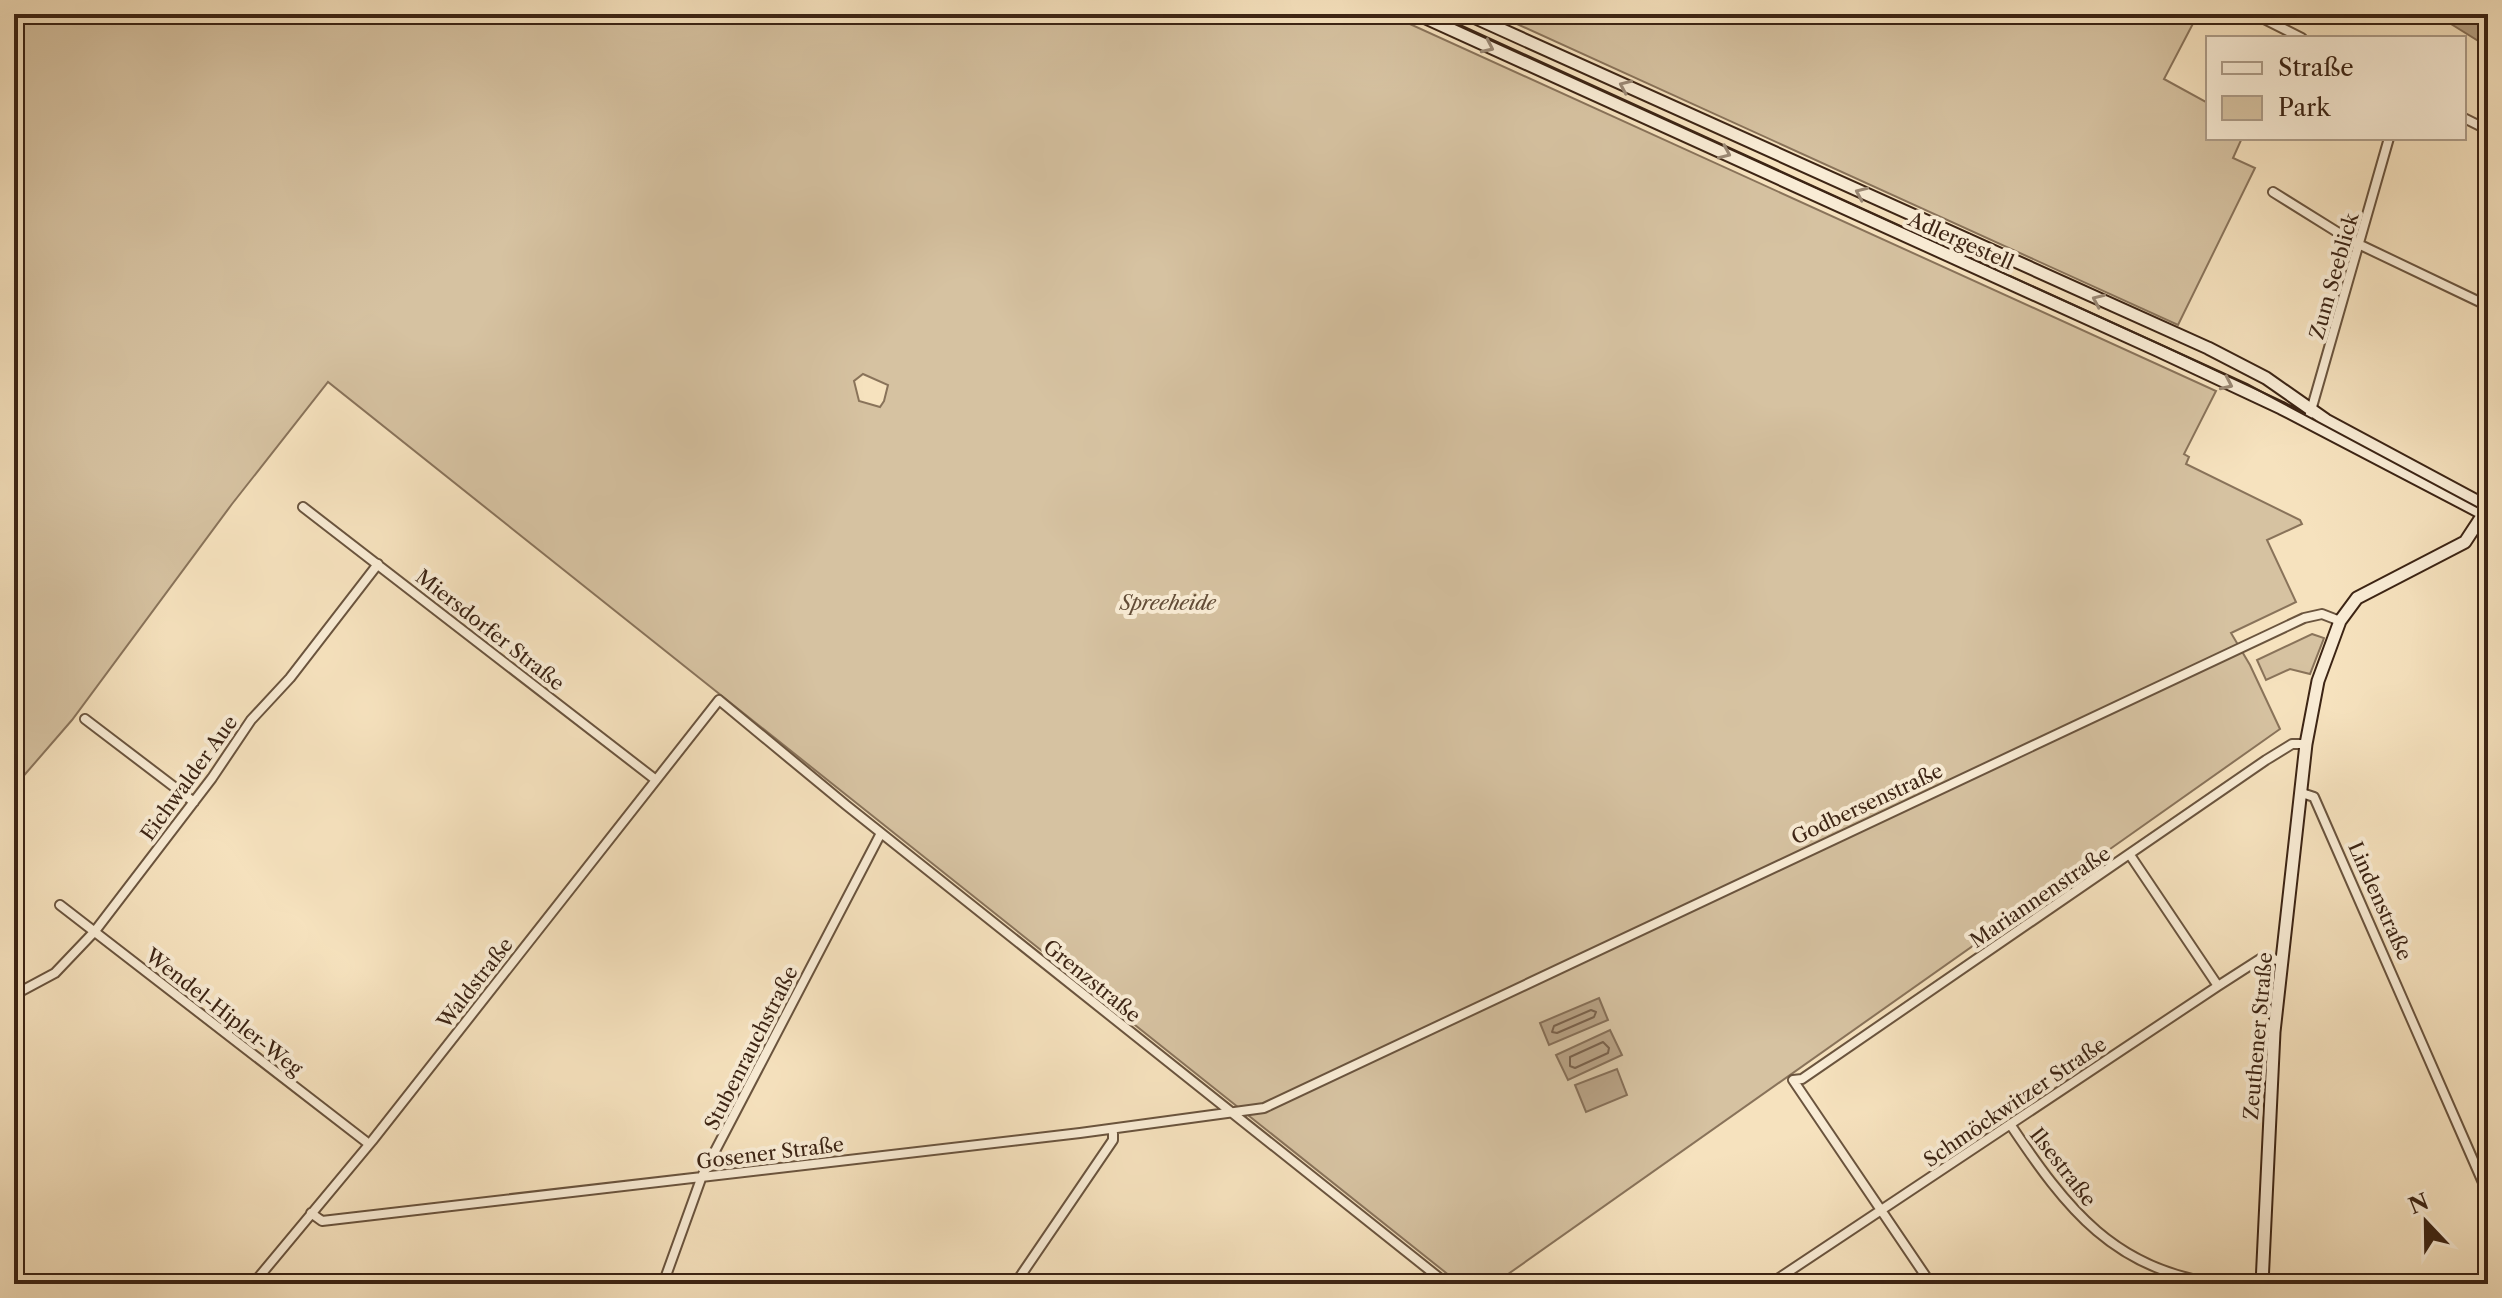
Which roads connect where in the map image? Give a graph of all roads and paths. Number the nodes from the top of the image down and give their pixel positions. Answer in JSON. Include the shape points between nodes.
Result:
{"nodes":[{"id":1,"x":1417,"y":14,"type":"edge"},
{"id":2,"x":1467,"y":14,"type":"edge"},
{"id":3,"x":2254,"y":14,"type":"edge"},
{"id":4,"x":2298,"y":36,"type":"edge"},
{"id":5,"x":2466,"y":119,"type":"edge"},
{"id":6,"x":2488,"y":130,"type":"edge"},
{"id":7,"x":2388,"y":140,"type":"edge"},
{"id":8,"x":2273,"y":192,"type":"dead end"},
{"id":9,"x":2360,"y":244,"type":"junction"},
{"id":10,"x":2484,"y":304,"type":"dead end"},
{"id":11,"x":2310,"y":416,"type":"junction"},
{"id":12,"x":303,"y":507,"type":"dead end"},
{"id":13,"x":2486,"y":510,"type":"edge"},
{"id":14,"x":378,"y":564,"type":"junction"},
{"id":15,"x":2340,"y":621,"type":"junction"},
{"id":16,"x":719,"y":700,"type":"joint"},
{"id":17,"x":85,"y":719,"type":"dead end"},
{"id":18,"x":2306,"y":744,"type":"junction"},
{"id":19,"x":656,"y":780,"type":"junction"},
{"id":20,"x":2302,"y":793,"type":"junction"},
{"id":21,"x":194,"y":802,"type":"junction"},
{"id":22,"x":881,"y":833,"type":"junction"},
{"id":23,"x":2130,"y":855,"type":"junction"},
{"id":24,"x":60,"y":905,"type":"dead end"},
{"id":25,"x":95,"y":931,"type":"junction"},
{"id":26,"x":2282,"y":960,"type":"junction"},
{"id":27,"x":2218,"y":986,"type":"junction"},
{"id":28,"x":14,"y":995,"type":"edge"},
{"id":29,"x":1235,"y":1114,"type":"junction"},
{"id":30,"x":2010,"y":1124,"type":"junction"},
{"id":31,"x":1113,"y":1129,"type":"junction"},
{"id":32,"x":369,"y":1144,"type":"junction"},
{"id":33,"x":702,"y":1176,"type":"junction"},
{"id":34,"x":2488,"y":1194,"type":"edge"},
{"id":35,"x":311,"y":1213,"type":"junction"},
{"id":36,"x":1883,"y":1216,"type":"junction"},
{"id":37,"x":253,"y":1284,"type":"edge"},
{"id":38,"x":663,"y":1284,"type":"edge"},
{"id":39,"x":1015,"y":1284,"type":"edge"},
{"id":40,"x":1447,"y":1284,"type":"edge"},
{"id":41,"x":1770,"y":1284,"type":"edge"},
{"id":42,"x":1931,"y":1284,"type":"edge"},
{"id":43,"x":2222,"y":1284,"type":"edge"},
{"id":44,"x":2262,"y":1284,"type":"edge"}],
"edges":[{"from":1,"to":11,"type":"main road","name":"Adlergestell","one_way":true},
{"from":11,"to":2,"type":"main road","name":"Adlergestell","one_way":true,"via":[[2266,378],[2208,348]]},
{"from":3,"to":4,"type":"street"},
{"from":5,"to":6,"type":"street"},
{"from":7,"to":9,"type":"street","name":"Zum Seeblick"},
{"from":8,"to":9,"type":"street"},
{"from":9,"to":10,"type":"street"},
{"from":9,"to":11,"type":"street","name":"Zum Seeblick"},
{"from":11,"to":13,"type":"main road","name":"Adlergestell"},
{"from":12,"to":14,"type":"street","name":"Miersdorfer Straße"},
{"from":13,"to":15,"type":"main road","via":[[2465,542],[2363,593]]},
{"from":14,"to":19,"type":"street","name":"Miersdorfer Straße"},
{"from":14,"to":21,"type":"street","name":"Eichwalder Aue","via":[[251,720]]},
{"from":15,"to":18,"type":"main road","via":[[2318,681]]},
{"from":15,"to":29,"type":"street","name":"Godbersenstraße","via":[[2322,614],[2304,618],[1284,1099]]},
{"from":16,"to":19,"type":"street","name":"Waldstraße"},
{"from":16,"to":22,"type":"street","name":"Grenzstraße"},
{"from":17,"to":21,"type":"street"},
{"from":18,"to":20,"type":"main road"},
{"from":18,"to":23,"type":"street","name":"Mariannenstraße","via":[[2292,744]]},
{"from":19,"to":32,"type":"street","name":"Waldstraße"},
{"from":20,"to":26,"type":"main road","name":"Zeuthener Straße"},
{"from":20,"to":34,"type":"street","name":"Lindenstraße","via":[[2314,797]]},
{"from":21,"to":25,"type":"street","name":"Eichwalder Aue"},
{"from":22,"to":29,"type":"street","name":"Grenzstraße"},
{"from":22,"to":33,"type":"street","name":"Stubenrauchstraße"},
{"from":23,"to":27,"type":"street"},
{"from":23,"to":36,"type":"street","name":"Mariannenstraße","via":[[1802,1079],[1793,1080]]},
{"from":24,"to":25,"type":"street","name":"Wendel-Hipler-Weg"},
{"from":25,"to":28,"type":"street","name":"Eichwalder Aue","via":[[55,973]]},
{"from":25,"to":32,"type":"street","name":"Wendel-Hipler-Weg"},
{"from":26,"to":27,"type":"street","name":"Schmöckwitzer Straße","via":[[2260,959]]},
{"from":26,"to":44,"type":"main road","name":"Zeuthener Straße"},
{"from":27,"to":30,"type":"street","name":"Schmöckwitzer Straße"},
{"from":29,"to":31,"type":"street","name":"Gosener Straße"},
{"from":29,"to":40,"type":"street","name":"Grenzstraße"},
{"from":30,"to":36,"type":"street","name":"Schmöckwitzer Straße"},
{"from":30,"to":43,"type":"street","name":"Ilsestraße","via":[[2066,1202],[2101,1235],[2156,1268]]},
{"from":31,"to":33,"type":"street","name":"Gosener Straße"},
{"from":31,"to":39,"type":"street","via":[[1113,1140]]},
{"from":32,"to":35,"type":"street","name":"Waldstraße"},
{"from":33,"to":35,"type":"street","name":"Gosener Straße","via":[[322,1221]]},
{"from":33,"to":38,"type":"street","name":"Stubenrauchstraße"},
{"from":35,"to":37,"type":"street","name":"Waldstraße"},
{"from":36,"to":41,"type":"street","name":"Schmöckwitzer Straße"},
{"from":36,"to":42,"type":"street"}]}
